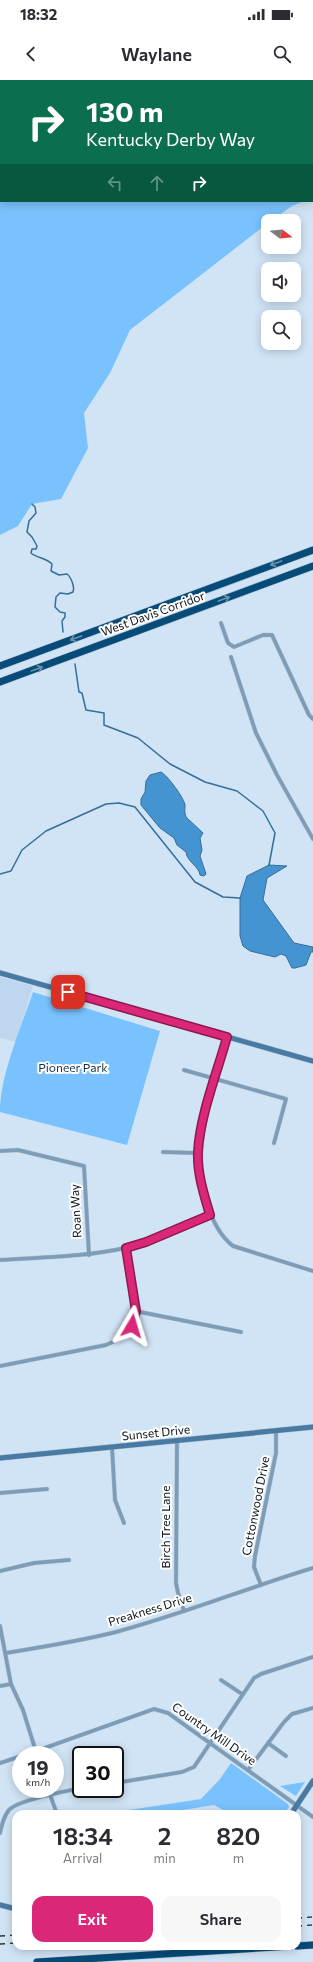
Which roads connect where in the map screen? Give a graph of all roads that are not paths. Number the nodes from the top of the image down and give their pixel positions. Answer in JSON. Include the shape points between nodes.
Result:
{"nodes":[{"id":1,"x":313,"y":550,"type":"edge"},
{"id":2,"x":313,"y":566,"type":"edge"},
{"id":3,"x":221,"y":623,"type":"dead end"},
{"id":4,"x":231,"y":657,"type":"dead end"},
{"id":5,"x":0,"y":666,"type":"edge"},
{"id":6,"x":0,"y":682,"type":"edge"},
{"id":7,"x":313,"y":718,"type":"edge"},
{"id":8,"x":313,"y":839,"type":"edge"},
{"id":9,"x":0,"y":972,"type":"edge"},
{"id":10,"x":227,"y":1037,"type":"junction"},
{"id":11,"x":313,"y":1061,"type":"edge"},
{"id":12,"x":184,"y":1070,"type":"dead end"},
{"id":13,"x":215,"y":1078,"type":"junction"},
{"id":14,"x":274,"y":1143,"type":"dead end"},
{"id":15,"x":0,"y":1151,"type":"edge"},
{"id":16,"x":163,"y":1152,"type":"dead end"},
{"id":17,"x":198,"y":1153,"type":"junction"},
{"id":18,"x":210,"y":1215,"type":"junction"},
{"id":19,"x":126,"y":1248,"type":"junction"},
{"id":20,"x":89,"y":1255,"type":"junction"},
{"id":21,"x":0,"y":1260,"type":"edge"},
{"id":22,"x":313,"y":1271,"type":"edge"},
{"id":23,"x":136,"y":1311,"type":"junction"},
{"id":24,"x":241,"y":1332,"type":"dead end"},
{"id":25,"x":0,"y":1366,"type":"edge"},
{"id":26,"x":313,"y":1427,"type":"edge"},
{"id":27,"x":276,"y":1430,"type":"junction"},
{"id":28,"x":177,"y":1441,"type":"junction"},
{"id":29,"x":112,"y":1447,"type":"junction"},
{"id":30,"x":0,"y":1458,"type":"edge"},
{"id":31,"x":47,"y":1489,"type":"dead end"},
{"id":32,"x":0,"y":1493,"type":"edge"},
{"id":33,"x":124,"y":1523,"type":"dead end"},
{"id":34,"x":69,"y":1560,"type":"dead end"},
{"id":35,"x":313,"y":1568,"type":"edge"},
{"id":36,"x":0,"y":1571,"type":"edge"},
{"id":37,"x":260,"y":1585,"type":"junction"},
{"id":38,"x":184,"y":1612,"type":"junction"},
{"id":39,"x":0,"y":1627,"type":"edge"},
{"id":40,"x":6,"y":1654,"type":"junction"},
{"id":41,"x":313,"y":1657,"type":"edge"},
{"id":42,"x":221,"y":1680,"type":"dead end"},
{"id":43,"x":11,"y":1684,"type":"junction"},
{"id":44,"x":0,"y":1686,"type":"edge"},
{"id":45,"x":242,"y":1694,"type":"junction"},
{"id":46,"x":313,"y":1708,"type":"edge"},
{"id":47,"x":210,"y":1743,"type":"junction"},
{"id":48,"x":268,"y":1743,"type":"junction"},
{"id":49,"x":34,"y":1746,"type":"edge"},
{"id":50,"x":55,"y":1746,"type":"edge"},
{"id":51,"x":286,"y":1756,"type":"dead end"},
{"id":52,"x":12,"y":1759,"type":"edge"},
{"id":53,"x":0,"y":1763,"type":"edge"},
{"id":54,"x":248,"y":1770,"type":"junction"},
{"id":55,"x":313,"y":1781,"type":"edge"},
{"id":56,"x":124,"y":1782,"type":"edge"},
{"id":57,"x":37,"y":1798,"type":"edge"},
{"id":58,"x":52,"y":1798,"type":"edge"},
{"id":59,"x":298,"y":1805,"type":"junction"},
{"id":60,"x":56,"y":1810,"type":"edge"},
{"id":61,"x":294,"y":1810,"type":"edge"},
{"id":62,"x":313,"y":1817,"type":"edge"},
{"id":63,"x":0,"y":1834,"type":"edge"},
{"id":64,"x":0,"y":1904,"type":"edge"},
{"id":65,"x":12,"y":1908,"type":"edge"},
{"id":66,"x":313,"y":1945,"type":"edge"},
{"id":67,"x":301,"y":1946,"type":"edge"},
{"id":68,"x":228,"y":1950,"type":"edge"},
{"id":69,"x":37,"y":1962,"type":"edge"}],
"edges":[{"from":1,"to":5,"type":"highway","name":"West Davis Corridor","one_way":true},
{"from":6,"to":2,"type":"highway","name":"West Davis Corridor","one_way":true},
{"from":3,"to":7,"type":"street","via":[[228,643],[234,647],[263,635],[272,635],[309,716]]},
{"from":4,"to":8,"type":"street","via":[[256,733]]},
{"from":9,"to":10,"type":"street"},
{"from":10,"to":11,"type":"street"},
{"from":10,"to":13,"type":"street"},
{"from":12,"to":13,"type":"street"},
{"from":13,"to":14,"type":"street","via":[[286,1099]]},
{"from":13,"to":17,"type":"street","via":[[201,1129]]},
{"from":15,"to":20,"type":"street","name":"Roan Way","via":[[18,1150],[84,1166]]},
{"from":16,"to":17,"type":"street"},
{"from":17,"to":18,"type":"street","via":[[202,1190]]},
{"from":18,"to":19,"type":"street"},
{"from":18,"to":22,"type":"street","via":[[224,1238],[233,1246]]},
{"from":19,"to":20,"type":"street"},
{"from":19,"to":23,"type":"street"},
{"from":20,"to":21,"type":"street"},
{"from":23,"to":24,"type":"street"},
{"from":23,"to":25,"type":"street","via":[[132,1326],[124,1337],[115,1342]]},
{"from":26,"to":27,"type":"street","name":"Sunset Drive"},
{"from":27,"to":28,"type":"street","name":"Sunset Drive"},
{"from":27,"to":37,"type":"street","name":"Cottonwood Drive","via":[[276,1453],[254,1556],[254,1567]]},
{"from":28,"to":29,"type":"street","name":"Sunset Drive"},
{"from":28,"to":38,"type":"street","name":"Birch Tree Lane","via":[[176,1583]]},
{"from":29,"to":30,"type":"street","name":"Sunset Drive"},
{"from":29,"to":33,"type":"street","via":[[115,1500]]},
{"from":31,"to":32,"type":"street"},
{"from":34,"to":36,"type":"street","via":[[34,1563]]},
{"from":35,"to":37,"type":"street","name":"Preakness Drive"},
{"from":37,"to":38,"type":"street","name":"Preakness Drive"},
{"from":38,"to":40,"type":"street","name":"Preakness Drive","via":[[76,1641]]},
{"from":39,"to":40,"type":"street"},
{"from":40,"to":43,"type":"street"},
{"from":41,"to":45,"type":"street","via":[[261,1674],[254,1678]]},
{"from":42,"to":45,"type":"street"},
{"from":43,"to":44,"type":"street"},
{"from":43,"to":49,"type":"street","via":[[23,1710]]},
{"from":45,"to":47,"type":"street"},
{"from":46,"to":48,"type":"street","via":[[292,1714]]},
{"from":47,"to":50,"type":"street","name":"Country Mill Drive","via":[[168,1713],[154,1709]]},
{"from":47,"to":54,"type":"street","name":"Country Mill Drive"},
{"from":47,"to":56,"type":"street","via":[[194,1767],[182,1772]]},
{"from":48,"to":51,"type":"street"},
{"from":48,"to":54,"type":"street"},
{"from":52,"to":53,"type":"street"},
{"from":54,"to":59,"type":"street","name":"Country Mill Drive"},
{"from":55,"to":59,"type":"street"},
{"from":57,"to":63,"type":"street","via":[[10,1808],[4,1818]]},
{"from":58,"to":60,"type":"street"},
{"from":59,"to":61,"type":"street"},
{"from":59,"to":62,"type":"street","name":"Country Mill Drive"},
{"from":64,"to":65,"type":"street"},
{"from":66,"to":67,"type":"highway"},
{"from":68,"to":69,"type":"highway"}]}
